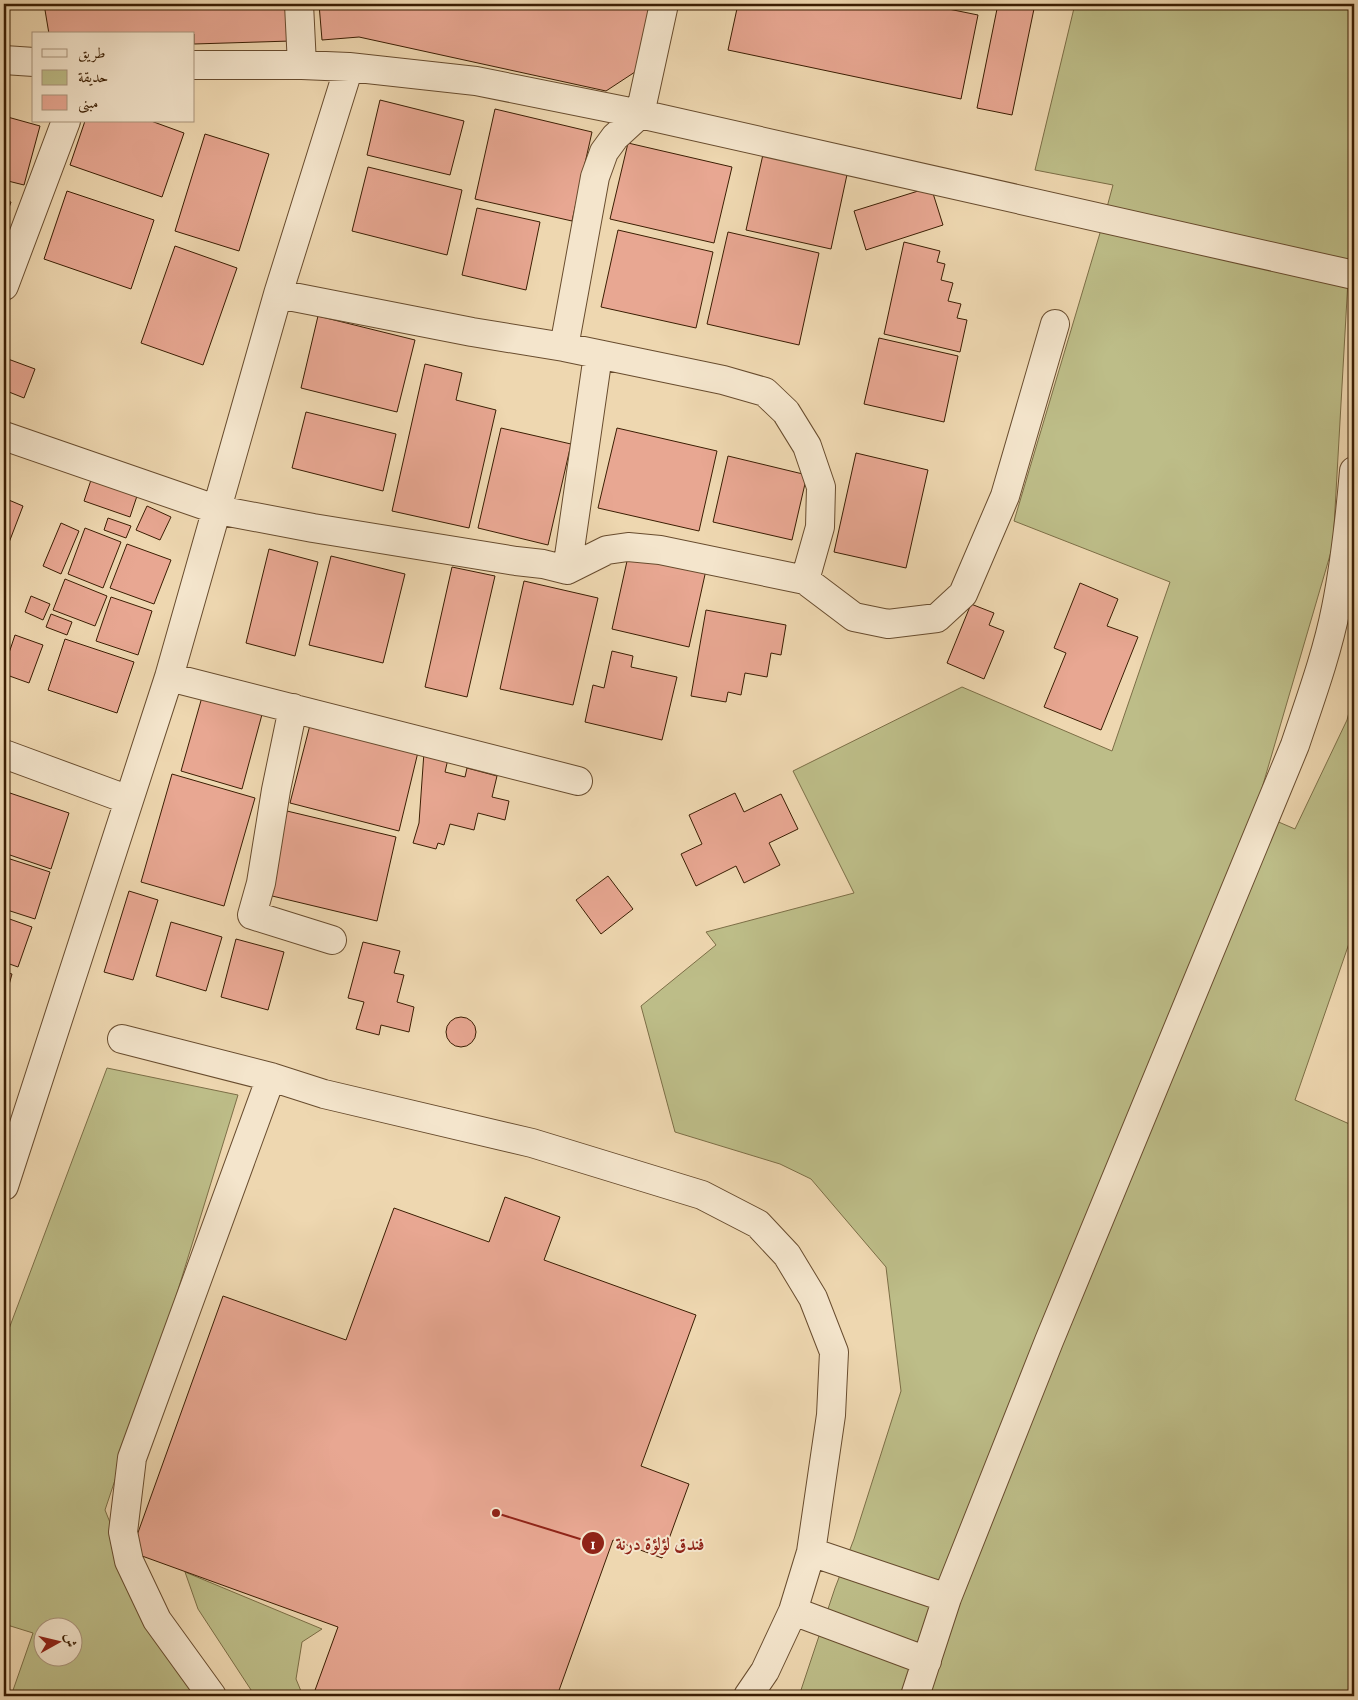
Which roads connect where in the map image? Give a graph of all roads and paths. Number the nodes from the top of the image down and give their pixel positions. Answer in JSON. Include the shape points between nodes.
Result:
{"nodes":[{"id":1,"x":299,"y":4,"type":"edge"},
{"id":2,"x":664,"y":4,"type":"edge"},
{"id":3,"x":4,"y":60,"type":"edge"},
{"id":4,"x":32,"y":62,"type":"edge"},
{"id":5,"x":195,"y":65,"type":"edge"},
{"id":6,"x":302,"y":65,"type":"junction"},
{"id":7,"x":349,"y":68,"type":"junction"},
{"id":8,"x":640,"y":114,"type":"junction"},
{"id":9,"x":66,"y":122,"type":"edge"},
{"id":10,"x":1354,"y":275,"type":"edge"},
{"id":11,"x":4,"y":286,"type":"edge"},
{"id":12,"x":278,"y":294,"type":"junction"},
{"id":13,"x":1055,"y":324,"type":"dead end"},
{"id":14,"x":564,"y":347,"type":"junction"},
{"id":15,"x":598,"y":355,"type":"junction"},
{"id":16,"x":4,"y":436,"type":"edge"},
{"id":17,"x":1354,"y":471,"type":"edge"},
{"id":18,"x":218,"y":510,"type":"junction"},
{"id":19,"x":567,"y":570,"type":"junction"},
{"id":20,"x":805,"y":580,"type":"junction"},
{"id":21,"x":169,"y":677,"type":"junction"},
{"id":22,"x":293,"y":708,"type":"junction"},
{"id":23,"x":4,"y":754,"type":"edge"},
{"id":24,"x":578,"y":781,"type":"dead end"},
{"id":25,"x":129,"y":800,"type":"junction"},
{"id":26,"x":332,"y":940,"type":"dead end"},
{"id":27,"x":122,"y":1039,"type":"dead end"},
{"id":28,"x":271,"y":1077,"type":"junction"},
{"id":29,"x":4,"y":1186,"type":"edge"},
{"id":30,"x":811,"y":1552,"type":"junction"},
{"id":31,"x":947,"y":1598,"type":"junction"},
{"id":32,"x":793,"y":1611,"type":"junction"},
{"id":33,"x":927,"y":1661,"type":"junction"},
{"id":34,"x":212,"y":1696,"type":"edge"},
{"id":35,"x":748,"y":1696,"type":"edge"},
{"id":36,"x":915,"y":1696,"type":"edge"}],
"edges":[{"from":1,"to":6,"type":"street"},
{"from":2,"to":8,"type":"street"},
{"from":3,"to":4,"type":"street"},
{"from":5,"to":6,"type":"street"},
{"from":6,"to":7,"type":"street"},
{"from":7,"to":8,"type":"street","via":[[476,81]]},
{"from":7,"to":12,"type":"street"},
{"from":8,"to":10,"type":"street"},
{"from":8,"to":14,"type":"street","via":[[604,152],[595,176]]},
{"from":9,"to":11,"type":"street"},
{"from":12,"to":14,"type":"street"},
{"from":12,"to":18,"type":"street"},
{"from":13,"to":20,"type":"street","via":[[1005,496],[963,594],[937,618],[888,624],[854,617]]},
{"from":14,"to":15,"type":"street"},
{"from":15,"to":19,"type":"street"},
{"from":15,"to":20,"type":"street","via":[[723,380],[765,392],[786,412],[807,446],[821,487],[820,526]]},
{"from":16,"to":18,"type":"street"},
{"from":17,"to":31,"type":"street","via":[[1336,610],[1295,745],[1049,1341]]},
{"from":18,"to":19,"type":"street"},
{"from":18,"to":21,"type":"street"},
{"from":19,"to":20,"type":"street","via":[[607,550],[628,547],[660,550]]},
{"from":21,"to":22,"type":"street"},
{"from":21,"to":25,"type":"street"},
{"from":22,"to":24,"type":"street"},
{"from":22,"to":26,"type":"street","via":[[261,883],[252,914]]},
{"from":23,"to":25,"type":"street"},
{"from":25,"to":29,"type":"street"},
{"from":27,"to":28,"type":"street"},
{"from":28,"to":30,"type":"street","via":[[324,1094],[532,1143],[702,1196],[758,1224],[787,1255],[813,1298],[834,1352],[832,1415]]},
{"from":28,"to":34,"type":"street","via":[[132,1458],[123,1532],[129,1560],[157,1620]]},
{"from":30,"to":31,"type":"street"},
{"from":30,"to":32,"type":"street"},
{"from":31,"to":33,"type":"street"},
{"from":32,"to":33,"type":"street"},
{"from":32,"to":35,"type":"street"},
{"from":33,"to":36,"type":"street"}]}
